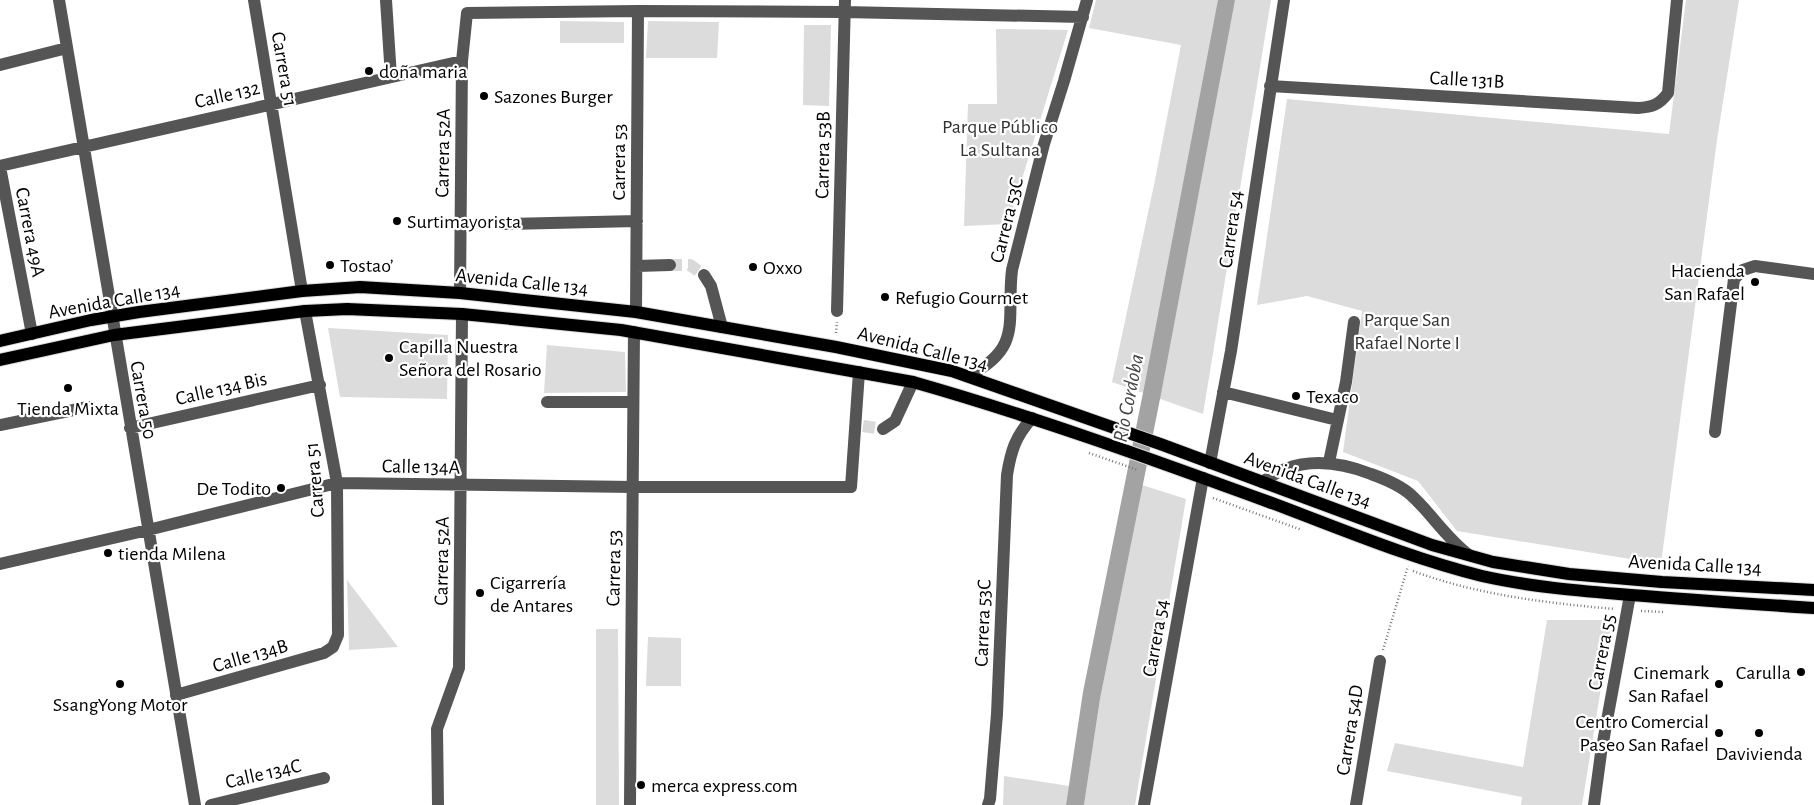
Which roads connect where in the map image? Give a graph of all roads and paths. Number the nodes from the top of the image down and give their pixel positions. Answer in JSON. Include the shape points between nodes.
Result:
{"nodes":[{"id":1,"x":59,"y":0,"type":"edge"},
{"id":2,"x":254,"y":0,"type":"edge"},
{"id":3,"x":386,"y":0,"type":"edge"},
{"id":4,"x":1086,"y":0,"type":"edge"},
{"id":5,"x":1284,"y":0,"type":"edge"},
{"id":6,"x":1677,"y":0,"type":"edge"},
{"id":7,"x":676,"y":6,"type":"edge"},
{"id":8,"x":845,"y":6,"type":"edge"},
{"id":9,"x":638,"y":11,"type":"junction"},
{"id":10,"x":1083,"y":17,"type":"junction"},
{"id":11,"x":67,"y":48,"type":"junction"},
{"id":12,"x":462,"y":61,"type":"junction"},
{"id":13,"x":0,"y":65,"type":"edge"},
{"id":14,"x":391,"y":77,"type":"junction"},
{"id":15,"x":1270,"y":86,"type":"junction"},
{"id":16,"x":272,"y":104,"type":"junction"},
{"id":17,"x":83,"y":146,"type":"junction"},
{"id":18,"x":0,"y":166,"type":"edge"},
{"id":19,"x":637,"y":221,"type":"junction"},
{"id":20,"x":503,"y":224,"type":"dead end"},
{"id":21,"x":670,"y":265,"type":"tunnel mouth"},
{"id":22,"x":636,"y":266,"type":"junction"},
{"id":23,"x":1814,"y":274,"type":"edge"},
{"id":24,"x":704,"y":275,"type":"tunnel mouth"},
{"id":25,"x":302,"y":292,"type":"junction"},
{"id":26,"x":460,"y":293,"type":"junction"},
{"id":27,"x":305,"y":311,"type":"junction"},
{"id":28,"x":837,"y":311,"type":"dead end"},
{"id":29,"x":636,"y":312,"type":"junction"},
{"id":30,"x":462,"y":314,"type":"junction"},
{"id":31,"x":111,"y":316,"type":"junction"},
{"id":32,"x":1354,"y":322,"type":"dead end"},
{"id":33,"x":722,"y":327,"type":"junction"},
{"id":34,"x":634,"y":332,"type":"junction"},
{"id":35,"x":32,"y":334,"type":"junction"},
{"id":36,"x":114,"y":335,"type":"junction"},
{"id":37,"x":0,"y":342,"type":"edge"},
{"id":38,"x":0,"y":360,"type":"edge"},
{"id":39,"x":859,"y":372,"type":"junction"},
{"id":40,"x":968,"y":376,"type":"junction"},
{"id":41,"x":913,"y":382,"type":"junction"},
{"id":42,"x":320,"y":386,"type":"junction"},
{"id":43,"x":1223,"y":392,"type":"junction"},
{"id":44,"x":546,"y":402,"type":"dead end"},
{"id":45,"x":633,"y":402,"type":"junction"},
{"id":46,"x":88,"y":407,"type":"dead end"},
{"id":47,"x":1032,"y":418,"type":"junction"},
{"id":48,"x":1338,"y":420,"type":"junction"},
{"id":49,"x":0,"y":425,"type":"edge"},
{"id":50,"x":130,"y":428,"type":"junction"},
{"id":51,"x":883,"y":430,"type":"dead end"},
{"id":52,"x":1715,"y":432,"type":"dead end"},
{"id":53,"x":1088,"y":453,"type":"dead end"},
{"id":54,"x":1210,"y":462,"type":"junction"},
{"id":55,"x":1329,"y":462,"type":"junction"},
{"id":56,"x":1140,"y":471,"type":"dead end"},
{"id":57,"x":1202,"y":478,"type":"junction"},
{"id":58,"x":1262,"y":482,"type":"junction"},
{"id":59,"x":337,"y":483,"type":"junction"},
{"id":60,"x":461,"y":486,"type":"junction"},
{"id":61,"x":633,"y":488,"type":"junction"},
{"id":62,"x":148,"y":530,"type":"junction"},
{"id":63,"x":1412,"y":555,"type":"junction"},
{"id":64,"x":1472,"y":557,"type":"junction"},
{"id":65,"x":0,"y":564,"type":"edge"},
{"id":66,"x":1814,"y":590,"type":"edge"},
{"id":67,"x":1630,"y":595,"type":"junction"},
{"id":68,"x":1814,"y":608,"type":"edge"},
{"id":69,"x":333,"y":647,"type":"joint"},
{"id":70,"x":1380,"y":660,"type":"joint"},
{"id":71,"x":176,"y":695,"type":"junction"},
{"id":72,"x":324,"y":778,"type":"dead end"},
{"id":73,"x":195,"y":805,"type":"edge"},
{"id":74,"x":211,"y":805,"type":"edge"},
{"id":75,"x":438,"y":805,"type":"edge"},
{"id":76,"x":630,"y":805,"type":"edge"},
{"id":77,"x":988,"y":805,"type":"edge"},
{"id":78,"x":1144,"y":805,"type":"edge"},
{"id":79,"x":1356,"y":805,"type":"edge"},
{"id":80,"x":1594,"y":805,"type":"edge"}],
"edges":[{"from":1,"to":11,"type":"street","name":"Carrera 50"},
{"from":2,"to":16,"type":"street","name":"Carrera 51"},
{"from":3,"to":14,"type":"street"},
{"from":4,"to":10,"type":"street","name":"Carrera 53C"},
{"from":5,"to":15,"type":"street","name":"Carrera 54"},
{"from":6,"to":15,"type":"street","name":"Calle 131B","via":[[1668,93],[1661,102],[1650,107]]},
{"from":7,"to":8,"type":"street"},
{"from":7,"to":9,"type":"street"},
{"from":8,"to":10,"type":"street"},
{"from":8,"to":28,"type":"street","name":"Carrera 53B"},
{"from":9,"to":12,"type":"street","name":"Carrera 52A","via":[[467,13]]},
{"from":9,"to":19,"type":"street","name":"Carrera 53"},
{"from":10,"to":40,"type":"street","name":"Carrera 53C","via":[[1044,144],[1012,270],[1011,325],[1004,346],[994,360]]},
{"from":11,"to":13,"type":"street"},
{"from":11,"to":17,"type":"street","name":"Carrera 50"},
{"from":12,"to":14,"type":"street","name":"Calle 132"},
{"from":12,"to":26,"type":"street","name":"Carrera 52A"},
{"from":14,"to":16,"type":"street","name":"Calle 132"},
{"from":15,"to":43,"type":"street","name":"Carrera 54"},
{"from":16,"to":17,"type":"street","name":"Calle 132"},
{"from":16,"to":25,"type":"street","name":"Carrera 51"},
{"from":17,"to":18,"type":"street","name":"Calle 132"},
{"from":17,"to":31,"type":"street","name":"Carrera 50"},
{"from":18,"to":35,"type":"street","name":"Carrera 49A"},
{"from":19,"to":20,"type":"street"},
{"from":19,"to":22,"type":"street","name":"Carrera 53"},
{"from":21,"to":22,"type":"street"},
{"from":22,"to":29,"type":"street","name":"Carrera 53"},
{"from":23,"to":52,"type":"street","via":[[1755,266],[1743,270],[1734,279]]},
{"from":24,"to":33,"type":"street","via":[[711,286]]},
{"from":25,"to":26,"type":"main road","name":"Avenida Calle 134","via":[[360,287]]},
{"from":25,"to":31,"type":"main road","name":"Avenida Calle 134"},
{"from":26,"to":29,"type":"main road","name":"Avenida Calle 134"},
{"from":27,"to":30,"type":"main road","name":"Avenida Calle 134","via":[[347,309]]},
{"from":27,"to":36,"type":"main road","name":"Avenida Calle 134"},
{"from":27,"to":42,"type":"street","name":"Carrera 51"},
{"from":29,"to":33,"type":"main road","name":"Avenida Calle 134"},
{"from":30,"to":34,"type":"main road","name":"Avenida Calle 134"},
{"from":30,"to":60,"type":"street","name":"Carrera 52A"},
{"from":31,"to":35,"type":"main road","name":"Avenida Calle 134"},
{"from":31,"to":36,"type":"street","name":"Carrera 50"},
{"from":32,"to":48,"type":"street"},
{"from":33,"to":40,"type":"main road","name":"Avenida Calle 134","via":[[836,346]]},
{"from":34,"to":39,"type":"main road","name":"Avenida Calle 134"},
{"from":34,"to":45,"type":"street","name":"Carrera 53"},
{"from":35,"to":37,"type":"main road","name":"Avenida Calle 134"},
{"from":36,"to":38,"type":"main road","name":"Avenida Calle 134"},
{"from":36,"to":50,"type":"street","name":"Carrera 50"},
{"from":39,"to":41,"type":"main road","name":"Avenida Calle 134"},
{"from":39,"to":61,"type":"street","name":"Calle 134A","via":[[859,424],[850,487]]},
{"from":40,"to":54,"type":"main road","name":"Avenida Calle 134"},
{"from":41,"to":47,"type":"main road","name":"Avenida Calle 134"},
{"from":41,"to":51,"type":"street","via":[[895,421]]},
{"from":42,"to":50,"type":"street","name":"Calle 134 Bis"},
{"from":42,"to":59,"type":"street","name":"Carrera 51"},
{"from":43,"to":48,"type":"street"},
{"from":43,"to":54,"type":"street","name":"Carrera 54"},
{"from":44,"to":45,"type":"street"},
{"from":45,"to":61,"type":"street","name":"Carrera 53"},
{"from":46,"to":49,"type":"street"},
{"from":47,"to":57,"type":"main road","name":"Avenida Calle 134"},
{"from":47,"to":77,"type":"street","name":"Carrera 53C","via":[[1011,449],[1007,476],[997,714]]},
{"from":48,"to":55,"type":"street"},
{"from":50,"to":62,"type":"street","name":"Carrera 50"},
{"from":53,"to":56,"type":"path"},
{"from":54,"to":58,"type":"main road","name":"Avenida Calle 134"},
{"from":55,"to":58,"type":"street","via":[[1306,463],[1284,469]]},
{"from":55,"to":64,"type":"street","via":[[1387,480],[1409,493],[1455,544]]},
{"from":57,"to":63,"type":"main road","name":"Avenida Calle 134"},
{"from":57,"to":78,"type":"street","name":"Carrera 54"},
{"from":58,"to":64,"type":"main road","name":"Avenida Calle 134"},
{"from":59,"to":60,"type":"street","name":"Calle 134A"},
{"from":59,"to":62,"type":"street","name":"Calle 134A"},
{"from":59,"to":69,"type":"street","name":"Carrera 51","via":[[338,635]]},
{"from":60,"to":61,"type":"street","name":"Calle 134A"},
{"from":60,"to":75,"type":"street","name":"Carrera 52A","via":[[459,668],[437,729]]},
{"from":61,"to":76,"type":"street","name":"Carrera 53"},
{"from":62,"to":65,"type":"street","name":"Calle 134A"},
{"from":62,"to":71,"type":"street","name":"Carrera 50"},
{"from":63,"to":67,"type":"main road","name":"Avenida Calle 134","via":[[1519,584]]},
{"from":63,"to":70,"type":"path"},
{"from":64,"to":66,"type":"main road","name":"Avenida Calle 134","via":[[1568,574]]},
{"from":67,"to":68,"type":"main road","name":"Avenida Calle 134"},
{"from":67,"to":80,"type":"street","name":"Carrera 55"},
{"from":69,"to":71,"type":"street","name":"Calle 134B","via":[[324,653]]},
{"from":70,"to":79,"type":"street","name":"Carrera 54D"},
{"from":71,"to":73,"type":"street","name":"Carrera 50"},
{"from":72,"to":74,"type":"street","name":"Calle 134C"}]}
